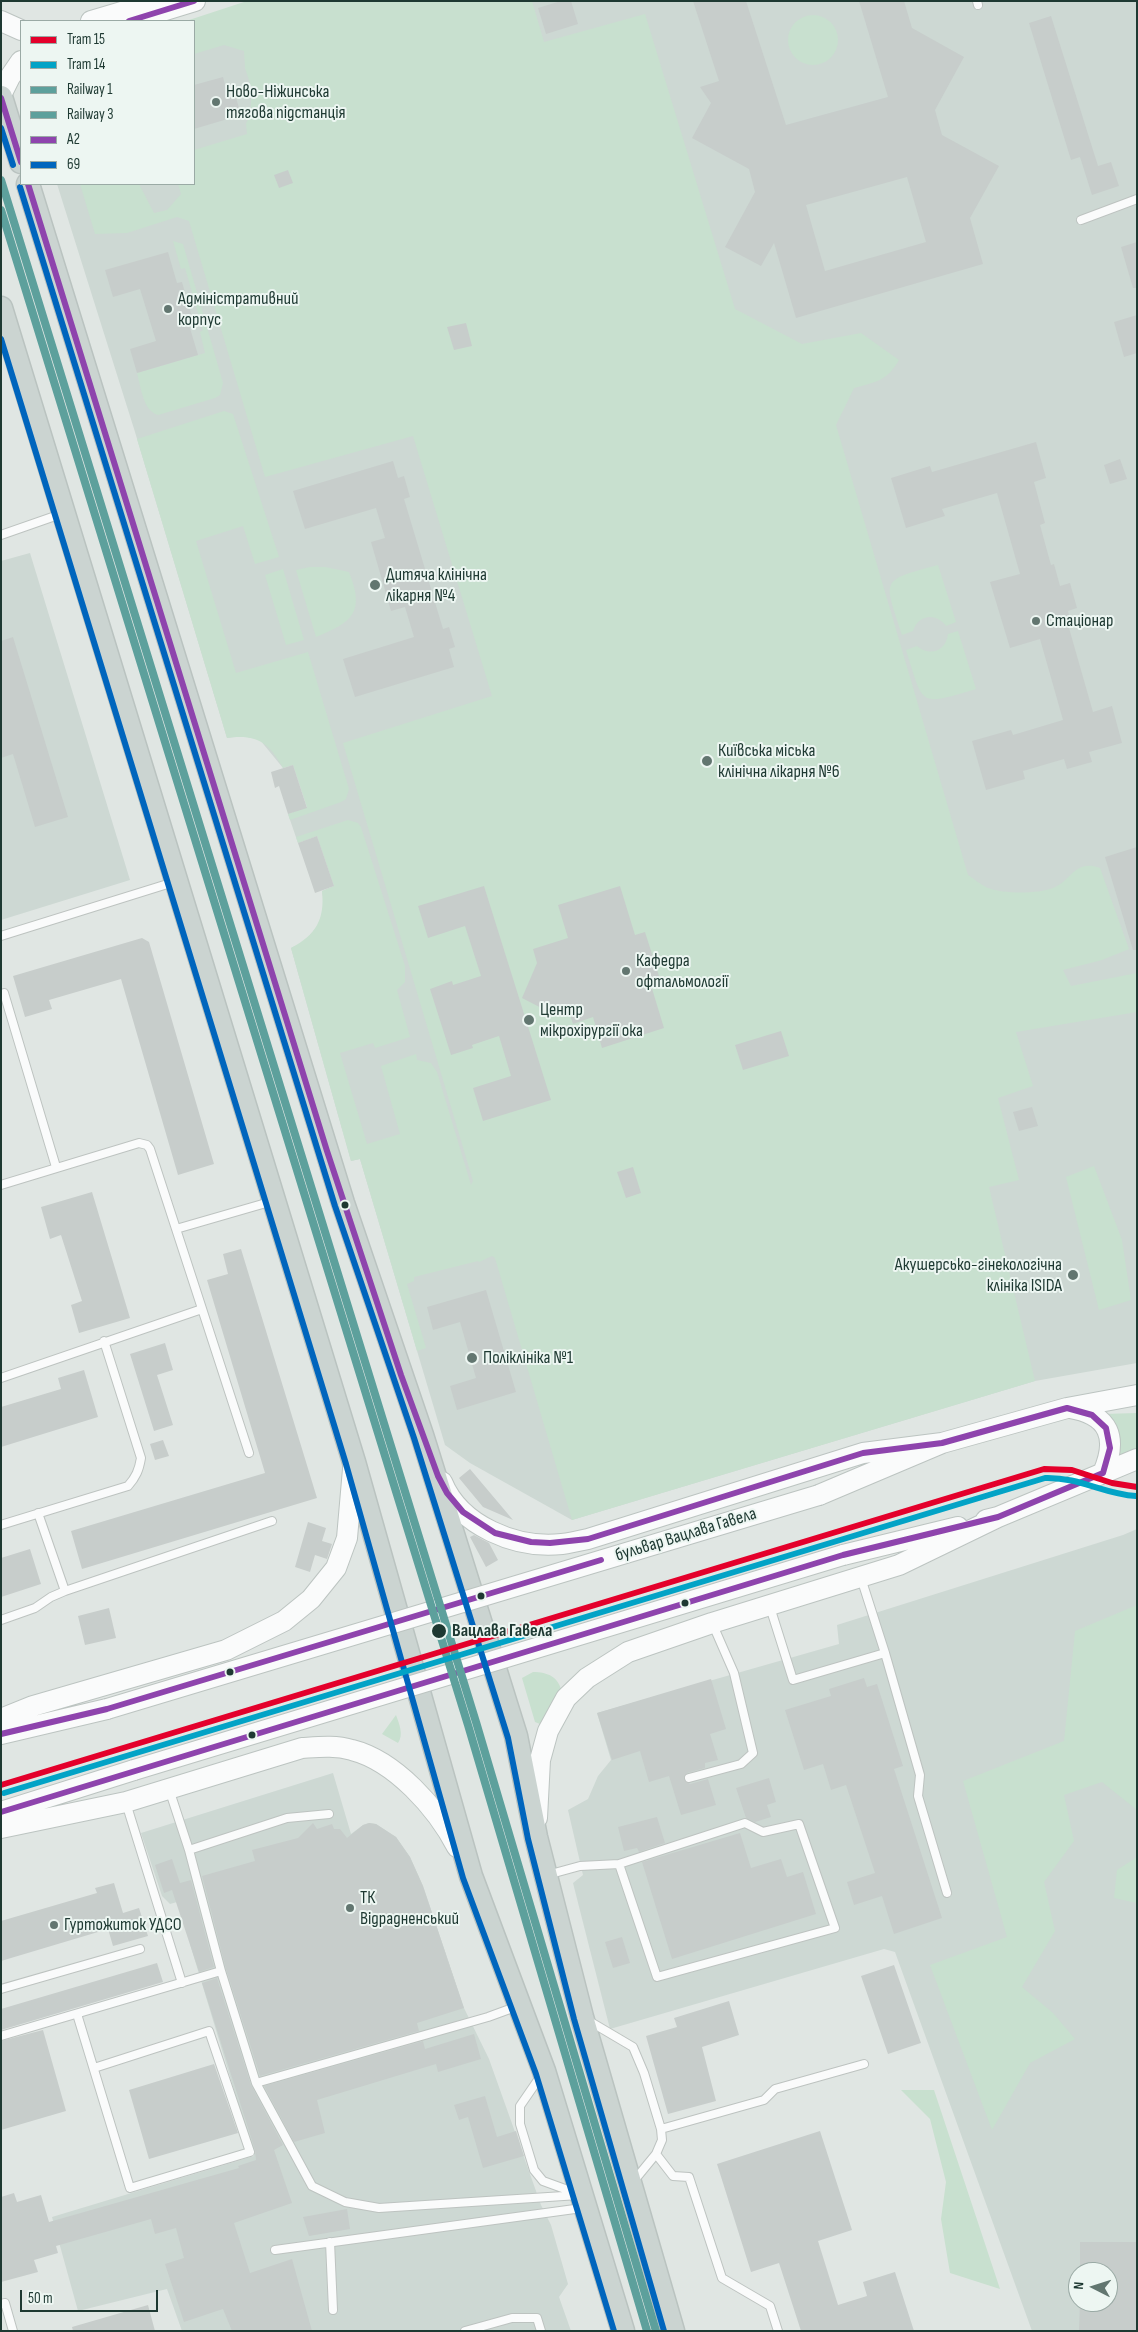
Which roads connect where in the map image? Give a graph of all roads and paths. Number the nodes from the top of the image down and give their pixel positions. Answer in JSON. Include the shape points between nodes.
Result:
{"nodes":[{"id":1,"x":195,"y":1,"type":"edge"},
{"id":2,"x":152,"y":2,"type":"edge"},
{"id":3,"x":95,"y":20,"type":"edge"},
{"id":4,"x":132,"y":20,"type":"edge"},
{"id":5,"x":1,"y":21,"type":"edge"},
{"id":6,"x":20,"y":30,"type":"edge"},
{"id":7,"x":20,"y":62,"type":"edge"},
{"id":8,"x":1,"y":96,"type":"edge"},
{"id":9,"x":20,"y":159,"type":"edge"},
{"id":10,"x":28,"y":185,"type":"edge"},
{"id":11,"x":1137,"y":199,"type":"edge"},
{"id":12,"x":1081,"y":220,"type":"dead end"},
{"id":13,"x":1,"y":308,"type":"edge"},
{"id":14,"x":65,"y":513,"type":"junction"},
{"id":15,"x":1,"y":535,"type":"edge"},
{"id":16,"x":177,"y":881,"type":"junction"},
{"id":17,"x":1,"y":936,"type":"edge"},
{"id":18,"x":4,"y":993,"type":"dead end"},
{"id":19,"x":56,"y":1167,"type":"junction"},
{"id":20,"x":1,"y":1185,"type":"edge"},
{"id":21,"x":274,"y":1200,"type":"junction"},
{"id":22,"x":176,"y":1229,"type":"junction"},
{"id":23,"x":202,"y":1309,"type":"junction"},
{"id":24,"x":104,"y":1341,"type":"junction"},
{"id":25,"x":1,"y":1378,"type":"edge"},
{"id":26,"x":1137,"y":1395,"type":"edge"},
{"id":27,"x":1067,"y":1408,"type":"junction"},
{"id":28,"x":422,"y":1435,"type":"junction"},
{"id":29,"x":942,"y":1443,"type":"junction"},
{"id":30,"x":249,"y":1454,"type":"dead end"},
{"id":31,"x":1137,"y":1459,"type":"edge"},
{"id":32,"x":354,"y":1462,"type":"junction"},
{"id":33,"x":1103,"y":1473,"type":"junction"},
{"id":34,"x":38,"y":1513,"type":"junction"},
{"id":35,"x":998,"y":1517,"type":"junction"},
{"id":36,"x":272,"y":1520,"type":"dead end"},
{"id":37,"x":1,"y":1525,"type":"edge"},
{"id":38,"x":861,"y":1576,"type":"junction"},
{"id":39,"x":64,"y":1591,"type":"junction"},
{"id":40,"x":769,"y":1605,"type":"junction"},
{"id":41,"x":1,"y":1620,"type":"edge"},
{"id":42,"x":712,"y":1623,"type":"junction"},
{"id":43,"x":885,"y":1653,"type":"junction"},
{"id":44,"x":1,"y":1719,"type":"edge"},
{"id":45,"x":1,"y":1734,"type":"edge"},
{"id":46,"x":689,"y":1778,"type":"dead end"},
{"id":47,"x":169,"y":1788,"type":"junction"},
{"id":48,"x":126,"y":1802,"type":"junction"},
{"id":49,"x":1,"y":1812,"type":"edge"},
{"id":50,"x":329,"y":1814,"type":"dead end"},
{"id":51,"x":1,"y":1828,"type":"edge"},
{"id":52,"x":536,"y":1838,"type":"junction"},
{"id":53,"x":189,"y":1850,"type":"junction"},
{"id":54,"x":619,"y":1864,"type":"junction"},
{"id":55,"x":545,"y":1875,"type":"junction"},
{"id":56,"x":471,"y":1876,"type":"junction"},
{"id":57,"x":948,"y":1893,"type":"dead end"},
{"id":58,"x":140,"y":1949,"type":"dead end"},
{"id":59,"x":221,"y":1971,"type":"junction"},
{"id":60,"x":182,"y":1983,"type":"junction"},
{"id":61,"x":1,"y":1989,"type":"edge"},
{"id":62,"x":520,"y":2006,"type":"junction"},
{"id":63,"x":77,"y":2014,"type":"junction"},
{"id":64,"x":582,"y":2017,"type":"junction"},
{"id":65,"x":1,"y":2036,"type":"edge"},
{"id":66,"x":864,"y":2064,"type":"dead end"},
{"id":67,"x":94,"y":2068,"type":"junction"},
{"id":68,"x":544,"y":2071,"type":"junction"},
{"id":69,"x":256,"y":2083,"type":"junction"},
{"id":70,"x":661,"y":2129,"type":"junction"},
{"id":71,"x":656,"y":2154,"type":"junction"},
{"id":72,"x":630,"y":2186,"type":"junction"},
{"id":73,"x":583,"y":2201,"type":"junction"},
{"id":74,"x":330,"y":2242,"type":"junction"},
{"id":75,"x":275,"y":2250,"type":"dead end"},
{"id":76,"x":1,"y":2304,"type":"edge"},
{"id":77,"x":333,"y":2310,"type":"dead end"},
{"id":78,"x":13,"y":2331,"type":"edge"},
{"id":79,"x":465,"y":2331,"type":"edge"},
{"id":80,"x":541,"y":2331,"type":"edge"},
{"id":81,"x":623,"y":2331,"type":"edge"},
{"id":82,"x":673,"y":2331,"type":"edge"},
{"id":83,"x":778,"y":2331,"type":"edge"}],
"edges":[{"from":1,"to":4,"type":"main road"},
{"from":2,"to":3,"type":"main road"},
{"from":5,"to":6,"type":"main road"},
{"from":7,"to":8,"type":"main road"},
{"from":8,"to":9,"type":"main road"},
{"from":10,"to":28,"type":"main road","via":[[340,1194]]},
{"from":11,"to":12,"type":"lane"},
{"from":13,"to":14,"type":"main road"},
{"from":14,"to":15,"type":"lane"},
{"from":14,"to":16,"type":"main road"},
{"from":16,"to":17,"type":"lane"},
{"from":16,"to":21,"type":"main road"},
{"from":18,"to":19,"type":"lane"},
{"from":19,"to":20,"type":"lane"},
{"from":19,"to":22,"type":"lane","via":[[144,1144],[150,1149]]},
{"from":21,"to":22,"type":"lane"},
{"from":21,"to":32,"type":"main road"},
{"from":22,"to":23,"type":"lane"},
{"from":23,"to":24,"type":"lane"},
{"from":23,"to":30,"type":"lane"},
{"from":24,"to":25,"type":"lane"},
{"from":24,"to":34,"type":"lane","via":[[140,1458],[140,1469],[128,1486]]},
{"from":26,"to":27,"type":"main road","name":"бульвар Вацлава Гавела"},
{"from":27,"to":29,"type":"main road","name":"бульвар Вацлава Гавела"},
{"from":27,"to":33,"type":"main road","via":[[1092,1415],[1107,1428],[1111,1448]]},
{"from":28,"to":29,"type":"main road","via":[[446,1492],[457,1506],[494,1532],[515,1541],[541,1544],[588,1539],[863,1453]]},
{"from":28,"to":52,"type":"main road","via":[[516,1736]]},
{"from":29,"to":45,"type":"main road","name":"бульвар Вацлава Гавела","bridge":true,"via":[[819,1495],[108,1709]]},
{"from":31,"to":33,"type":"main road"},
{"from":32,"to":44,"type":"main road","via":[[347,1538],[336,1568],[312,1599],[284,1621],[226,1650],[33,1706]]},
{"from":32,"to":56,"type":"main road"},
{"from":33,"to":35,"type":"main road"},
{"from":34,"to":37,"type":"lane"},
{"from":34,"to":39,"type":"lane"},
{"from":35,"to":38,"type":"main road","via":[[899,1565]]},
{"from":35,"to":49,"type":"main road","bridge":true,"via":[[843,1555]]},
{"from":36,"to":39,"type":"lane"},
{"from":38,"to":40,"type":"main road"},
{"from":38,"to":43,"type":"lane"},
{"from":39,"to":41,"type":"lane","via":[[35,1608]]},
{"from":40,"to":42,"type":"main road"},
{"from":40,"to":43,"type":"lane","via":[[793,1680]]},
{"from":42,"to":46,"type":"lane","via":[[734,1673],[753,1753],[741,1764]]},
{"from":42,"to":52,"type":"main road","via":[[628,1652],[587,1678],[571,1693],[548,1731],[540,1760]]},
{"from":43,"to":57,"type":"lane","via":[[920,1775],[918,1796]]},
{"from":47,"to":48,"type":"main road"},
{"from":47,"to":53,"type":"lane"},
{"from":47,"to":56,"type":"main road","via":[[302,1748],[326,1746],[352,1750],[379,1763],[422,1796],[446,1825]]},
{"from":48,"to":51,"type":"main road"},
{"from":48,"to":60,"type":"lane"},
{"from":50,"to":53,"type":"lane","via":[[287,1818]]},
{"from":52,"to":55,"type":"main road"},
{"from":53,"to":59,"type":"lane"},
{"from":54,"to":54,"type":"lane","via":[[657,1977],[835,1928],[799,1824],[763,1832],[745,1823]]},
{"from":54,"to":55,"type":"lane","via":[[580,1866]]},
{"from":55,"to":64,"type":"main road"},
{"from":56,"to":62,"type":"main road"},
{"from":58,"to":61,"type":"lane"},
{"from":59,"to":60,"type":"lane"},
{"from":59,"to":69,"type":"lane"},
{"from":60,"to":63,"type":"lane"},
{"from":62,"to":68,"type":"main road"},
{"from":62,"to":69,"type":"lane"},
{"from":63,"to":65,"type":"lane"},
{"from":63,"to":67,"type":"lane"},
{"from":64,"to":70,"type":"lane","via":[[634,2047]]},
{"from":64,"to":72,"type":"main road"},
{"from":66,"to":70,"type":"lane","via":[[775,2089],[764,2100]]},
{"from":67,"to":67,"type":"lane","via":[[130,2188],[250,2152],[208,2031]]},
{"from":68,"to":73,"type":"main road"},
{"from":68,"to":73,"type":"lane","via":[[520,2106],[520,2124],[534,2170],[543,2181]]},
{"from":69,"to":73,"type":"lane","via":[[312,2186],[345,2202],[379,2208]]},
{"from":70,"to":71,"type":"lane","via":[[662,2140]]},
{"from":71,"to":72,"type":"lane"},
{"from":71,"to":83,"type":"lane","via":[[673,2176],[689,2177],[722,2278],[770,2306]]},
{"from":72,"to":82,"type":"main road"},
{"from":73,"to":74,"type":"lane"},
{"from":73,"to":81,"type":"main road"},
{"from":74,"to":75,"type":"lane"},
{"from":74,"to":77,"type":"lane"},
{"from":76,"to":78,"type":"lane","via":[[5,2303]]},
{"from":79,"to":80,"type":"lane","via":[[512,2318],[537,2318]]}]}
